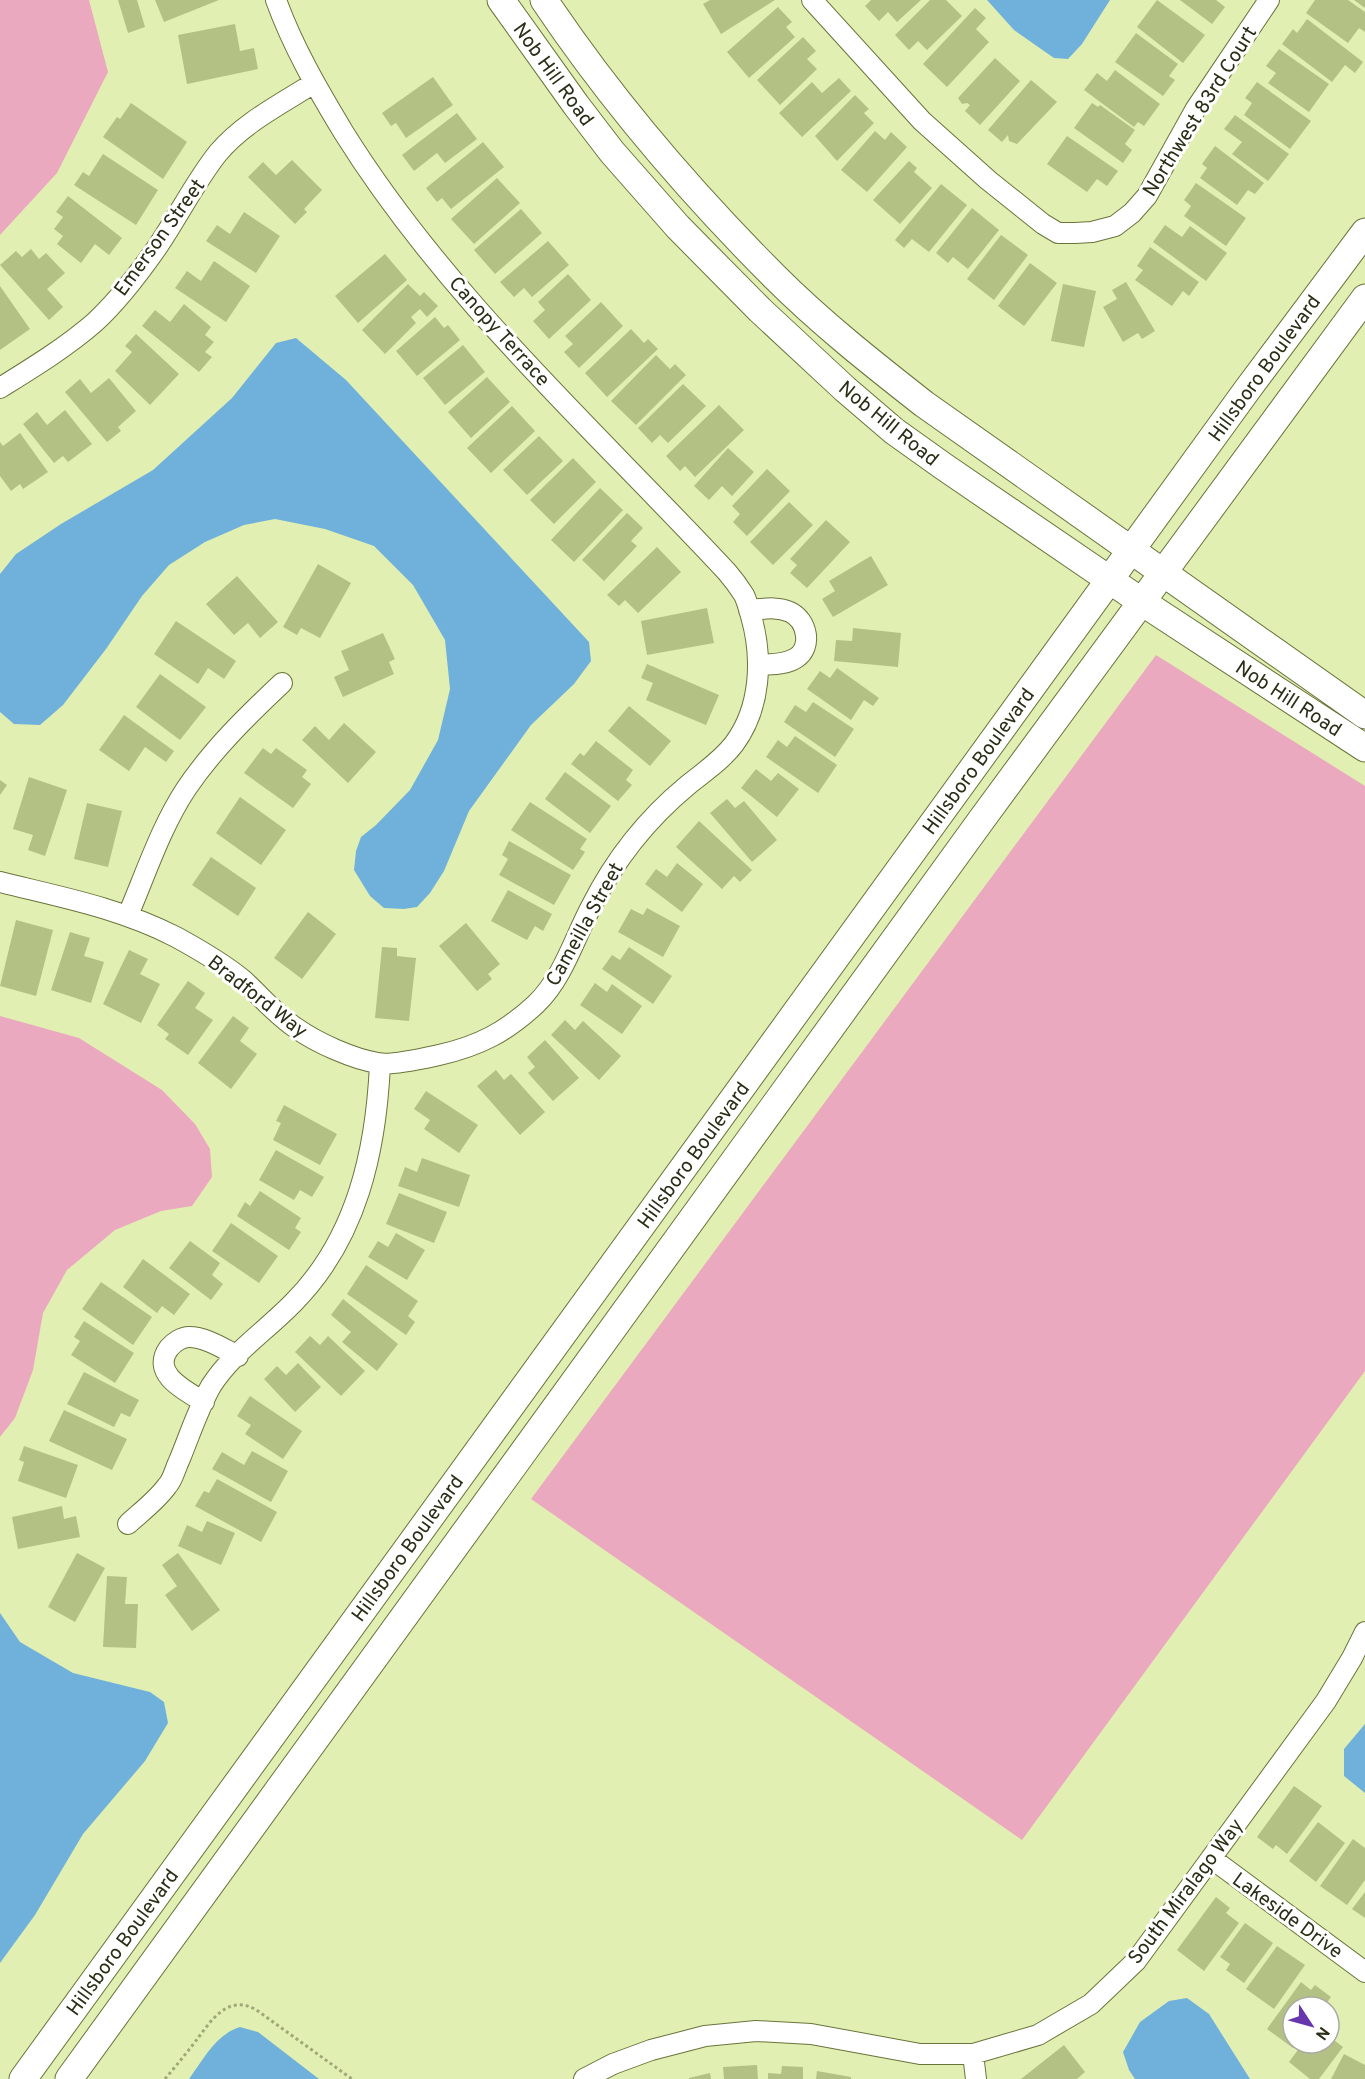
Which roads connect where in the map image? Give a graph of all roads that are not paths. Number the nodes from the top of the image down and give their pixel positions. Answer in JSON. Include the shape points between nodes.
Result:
{"nodes":[{"id":1,"x":276,"y":0,"type":"edge"},
{"id":2,"x":501,"y":0,"type":"edge"},
{"id":3,"x":544,"y":0,"type":"edge"},
{"id":4,"x":812,"y":0,"type":"edge"},
{"id":5,"x":1269,"y":0,"type":"edge"},
{"id":6,"x":314,"y":83,"type":"junction"},
{"id":7,"x":1365,"y":232,"type":"edge"},
{"id":8,"x":1365,"y":298,"type":"edge"},
{"id":9,"x":0,"y":388,"type":"edge"},
{"id":10,"x":1132,"y":550,"type":"junction"},
{"id":11,"x":1163,"y":573,"type":"junction"},
{"id":12,"x":1110,"y":580,"type":"junction"},
{"id":13,"x":1142,"y":602,"type":"junction"},
{"id":14,"x":749,"y":610,"type":"junction"},
{"id":15,"x":757,"y":636,"type":"joint"},
{"id":16,"x":760,"y":665,"type":"junction"},
{"id":17,"x":282,"y":683,"type":"dead end"},
{"id":18,"x":1365,"y":715,"type":"edge"},
{"id":19,"x":1365,"y":748,"type":"edge"},
{"id":20,"x":0,"y":882,"type":"edge"},
{"id":21,"x":128,"y":915,"type":"junction"},
{"id":22,"x":380,"y":1064,"type":"junction"},
{"id":23,"x":693,"y":1156,"type":"junction"},
{"id":24,"x":590,"y":1296,"type":"junction"},
{"id":25,"x":626,"y":1309,"type":"junction"},
{"id":26,"x":238,"y":1356,"type":"junction"},
{"id":27,"x":204,"y":1402,"type":"junction"},
{"id":28,"x":523,"y":1453,"type":"junction"},
{"id":29,"x":128,"y":1524,"type":"dead end"},
{"id":30,"x":1365,"y":1632,"type":"edge"},
{"id":31,"x":1211,"y":1858,"type":"junction"},
{"id":32,"x":1365,"y":1972,"type":"edge"},
{"id":33,"x":973,"y":2054,"type":"junction"},
{"id":34,"x":23,"y":2079,"type":"edge"},
{"id":35,"x":69,"y":2079,"type":"edge"},
{"id":36,"x":584,"y":2079,"type":"edge"},
{"id":37,"x":976,"y":2079,"type":"edge"}],
"edges":[{"from":1,"to":6,"type":"street","name":"Canopy Terrace"},
{"from":2,"to":12,"type":"street","name":"Nob Hill Road","via":[[612,152],[678,227],[760,310],[894,431]]},
{"from":3,"to":10,"type":"street","name":"Nob Hill Road","via":[[639,128],[776,278],[924,404]]},
{"from":4,"to":5,"type":"street","name":"Northwest 83rd Court","via":[[922,121],[988,180],[1058,233],[1092,232],[1115,226],[1132,213],[1147,196],[1195,110]]},
{"from":6,"to":9,"type":"street","name":"Emerson Street","via":[[246,126],[218,153],[158,246],[94,322]]},
{"from":6,"to":14,"type":"street","name":"Canopy Terrace","via":[[407,226],[481,313],[728,572]]},
{"from":7,"to":10,"type":"street","name":"Hillsboro Boulevard"},
{"from":8,"to":11,"type":"street","name":"Hillsboro Boulevard"},
{"from":10,"to":11,"type":"street","name":"Nob Hill Road"},
{"from":10,"to":12,"type":"street","name":"Hillsboro Boulevard"},
{"from":11,"to":13,"type":"street","name":"Hillsboro Boulevard"},
{"from":11,"to":18,"type":"street","name":"Nob Hill Road"},
{"from":12,"to":13,"type":"street","name":"Nob Hill Road"},
{"from":12,"to":23,"type":"street","name":"Hillsboro Boulevard"},
{"from":13,"to":19,"type":"street","name":"Nob Hill Road"},
{"from":13,"to":25,"type":"street","name":"Hillsboro Boulevard"},
{"from":14,"to":15,"type":"street","name":"Canopy Terrace"},
{"from":14,"to":16,"type":"street","via":[[784,610],[799,618],[807,639],[798,657]]},
{"from":15,"to":16,"type":"street","name":"Cameilla Street"},
{"from":16,"to":22,"type":"street","name":"Cameilla Street","via":[[747,722],[735,743],[631,843],[590,907],[559,974],[539,1000],[494,1037],[449,1053]]},
{"from":17,"to":21,"type":"street","via":[[239,724],[185,790],[166,824]]},
{"from":20,"to":21,"type":"street","name":"Bradford Way"},
{"from":21,"to":22,"type":"street","name":"Bradford Way","via":[[224,967],[295,1028],[318,1041]]},
{"from":22,"to":26,"type":"street","via":[[371,1153],[346,1224],[303,1293]]},
{"from":23,"to":24,"type":"street","name":"Hillsboro Boulevard"},
{"from":23,"to":25,"type":"street","via":[[681,1203],[625,1282]]},
{"from":24,"to":28,"type":"street","via":[[597,1309],[587,1334],[530,1413]]},
{"from":24,"to":34,"type":"street","name":"Hillsboro Boulevard"},
{"from":25,"to":28,"type":"street","name":"Hillsboro Boulevard"},
{"from":26,"to":27,"type":"street","via":[[221,1373]]},
{"from":26,"to":27,"type":"street","via":[[202,1339],[188,1337],[174,1342],[165,1354],[164,1367],[169,1378]]},
{"from":27,"to":29,"type":"street","via":[[168,1485]]},
{"from":28,"to":35,"type":"street","name":"Hillsboro Boulevard"},
{"from":30,"to":31,"type":"street","name":"South Miralago Way","via":[[1326,1701]]},
{"from":31,"to":32,"type":"street","name":"Lakeside Drive"},
{"from":31,"to":33,"type":"street","name":"South Miralago Way","via":[[1136,1961],[1091,2004],[1038,2035]]},
{"from":33,"to":36,"type":"street","name":"South Miralago Way","via":[[920,2054],[811,2034],[756,2031],[705,2036],[651,2050]]},
{"from":33,"to":37,"type":"street"}]}
